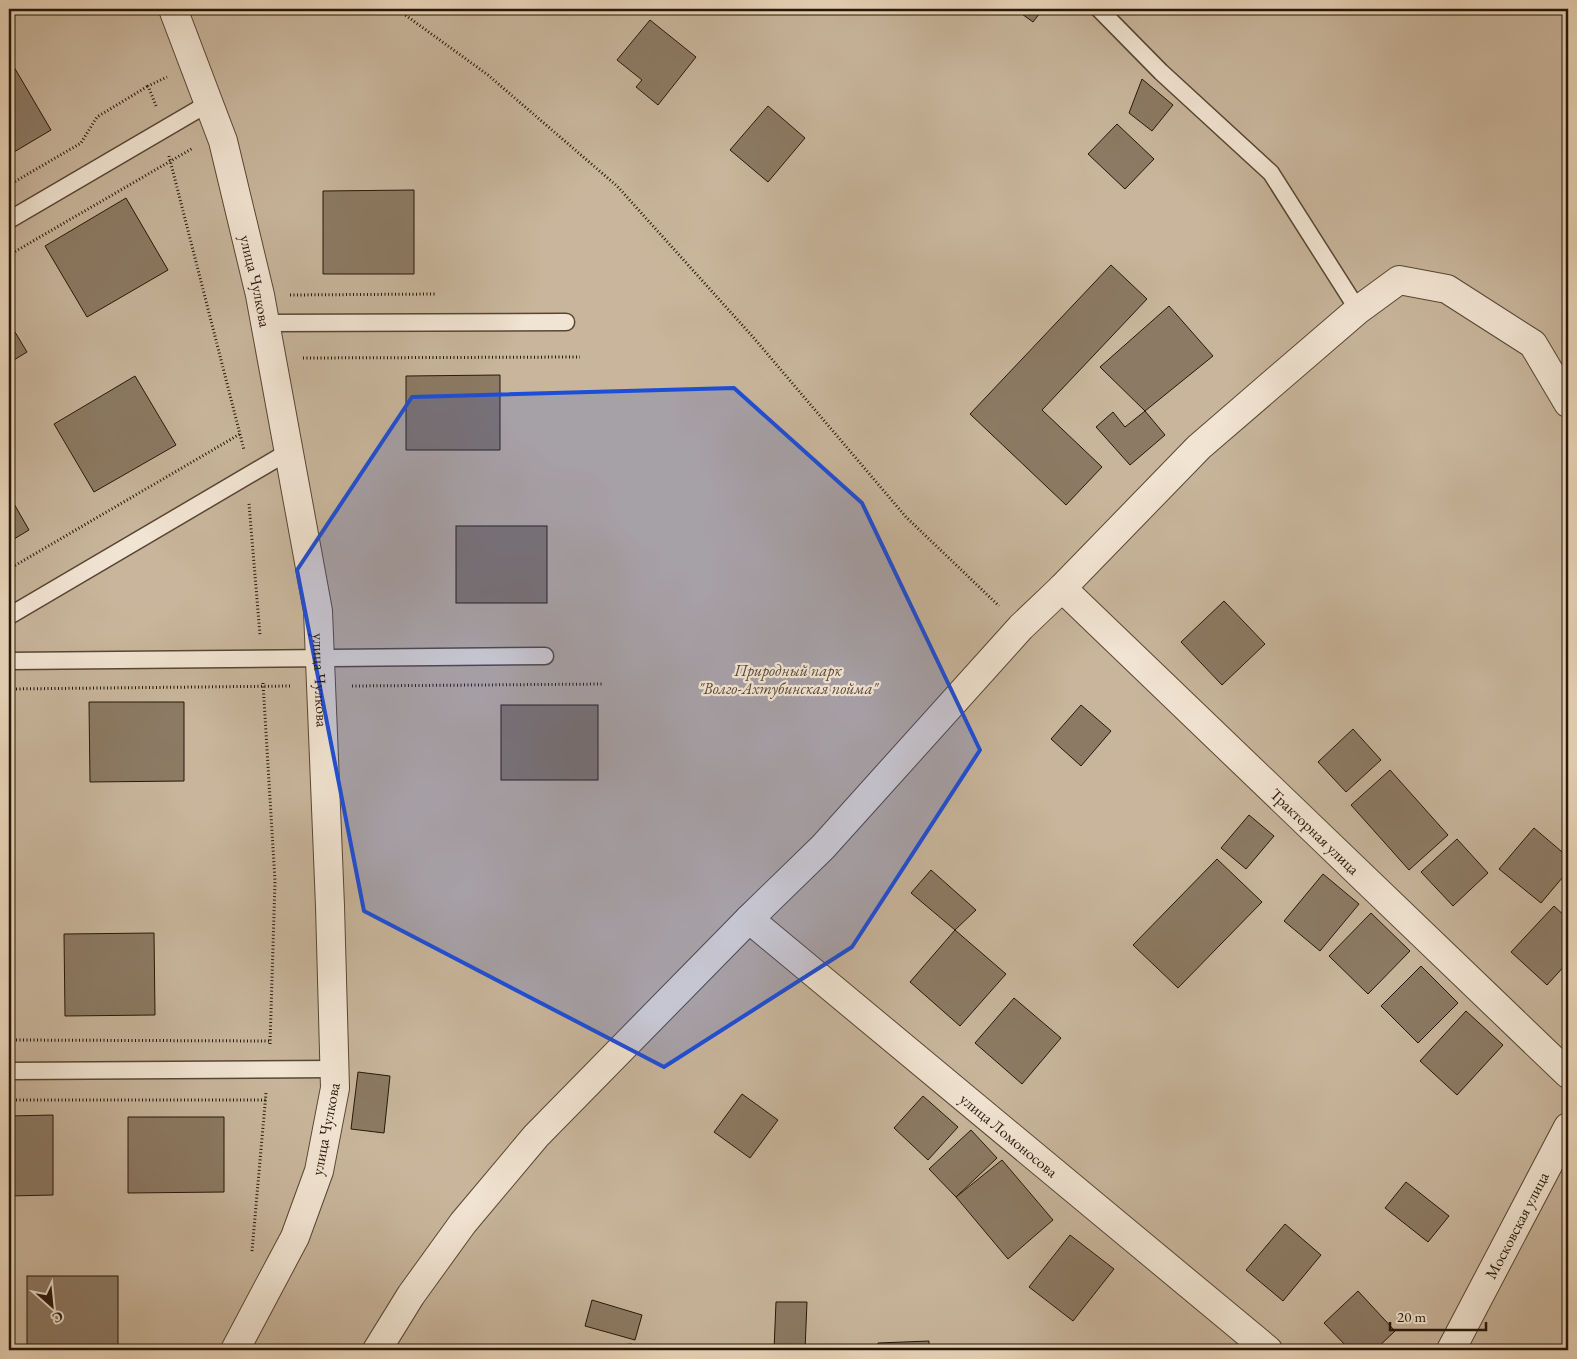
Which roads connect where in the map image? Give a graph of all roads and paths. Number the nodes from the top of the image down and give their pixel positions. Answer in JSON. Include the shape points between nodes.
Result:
{"nodes":[{"id":1,"x":173,"y":9,"type":"edge"},
{"id":2,"x":397,"y":9,"type":"edge"},
{"id":3,"x":1099,"y":9,"type":"edge"},
{"id":4,"x":148,"y":86,"type":"dead end"},
{"id":5,"x":209,"y":103,"type":"junction"},
{"id":6,"x":220,"y":133,"type":"junction"},
{"id":7,"x":9,"y":185,"type":"edge"},
{"id":8,"x":9,"y":220,"type":"edge"},
{"id":9,"x":9,"y":255,"type":"edge"},
{"id":10,"x":260,"y":294,"type":"junction"},
{"id":11,"x":437,"y":294,"type":"dead end"},
{"id":12,"x":1358,"y":310,"type":"junction"},
{"id":13,"x":566,"y":322,"type":"dead end"},
{"id":14,"x":266,"y":323,"type":"junction"},
{"id":15,"x":580,"y":357,"type":"dead end"},
{"id":16,"x":272,"y":358,"type":"junction"},
{"id":17,"x":1568,"y":403,"type":"edge"},
{"id":18,"x":240,"y":434,"type":"dead end"},
{"id":19,"x":288,"y":452,"type":"junction"},
{"id":20,"x":9,"y":570,"type":"edge"},
{"id":21,"x":1062,"y":588,"type":"junction"},
{"id":22,"x":9,"y":616,"type":"edge"},
{"id":23,"x":1021,"y":627,"type":"junction"},
{"id":24,"x":545,"y":656,"type":"dead end"},
{"id":25,"x":320,"y":657,"type":"junction"},
{"id":26,"x":9,"y":661,"type":"edge"},
{"id":27,"x":749,"y":919,"type":"junction"},
{"id":28,"x":9,"y":1040,"type":"edge"},
{"id":29,"x":270,"y":1041,"type":"dead end"},
{"id":30,"x":334,"y":1069,"type":"junction"},
{"id":31,"x":9,"y":1071,"type":"edge"},
{"id":32,"x":1568,"y":1074,"type":"edge"},
{"id":33,"x":9,"y":1100,"type":"edge"},
{"id":34,"x":266,"y":1100,"type":"dead end"},
{"id":35,"x":1568,"y":1127,"type":"edge"},
{"id":36,"x":235,"y":1350,"type":"edge"},
{"id":37,"x":377,"y":1350,"type":"edge"},
{"id":38,"x":1268,"y":1350,"type":"edge"},
{"id":39,"x":1451,"y":1350,"type":"edge"}],
"edges":[{"from":1,"to":5,"type":"street","name":"улица Чулкова"},
{"from":2,"to":23,"type":"path","via":[[488,75],[617,186],[753,337],[906,517]]},
{"from":3,"to":12,"type":"lane","via":[[1161,72],[1271,173]]},
{"from":4,"to":7,"type":"path","via":[[97,117],[81,143]]},
{"from":5,"to":6,"type":"street","name":"улица Чулкова"},
{"from":5,"to":8,"type":"lane"},
{"from":6,"to":9,"type":"path"},
{"from":6,"to":10,"type":"street","name":"улица Чулкова"},
{"from":10,"to":11,"type":"path"},
{"from":10,"to":14,"type":"street","name":"улица Чулкова"},
{"from":12,"to":17,"type":"street","via":[[1399,280],[1447,289],[1533,344]]},
{"from":12,"to":21,"type":"street","via":[[1199,447]]},
{"from":13,"to":14,"type":"lane"},
{"from":14,"to":16,"type":"street","name":"улица Чулкова"},
{"from":15,"to":16,"type":"path"},
{"from":16,"to":19,"type":"street","name":"улица Чулкова"},
{"from":18,"to":20,"type":"path"},
{"from":19,"to":22,"type":"lane"},
{"from":19,"to":25,"type":"street","name":"улица Чулкова","via":[[318,611]]},
{"from":21,"to":23,"type":"street"},
{"from":21,"to":32,"type":"street","name":"Тракторная улица"},
{"from":23,"to":27,"type":"street","via":[[823,847]]},
{"from":24,"to":25,"type":"lane"},
{"from":25,"to":26,"type":"lane"},
{"from":25,"to":30,"type":"street","name":"улица Чулкова"},
{"from":27,"to":37,"type":"street","via":[[536,1136],[462,1223]]},
{"from":27,"to":38,"type":"street","name":"улица Ломоносова"},
{"from":28,"to":29,"type":"path"},
{"from":30,"to":31,"type":"lane"},
{"from":30,"to":36,"type":"street","name":"улица Чулкова","via":[[335,1088],[319,1171],[296,1237]]},
{"from":33,"to":34,"type":"path"},
{"from":35,"to":39,"type":"street","name":"Московская улица"}]}
